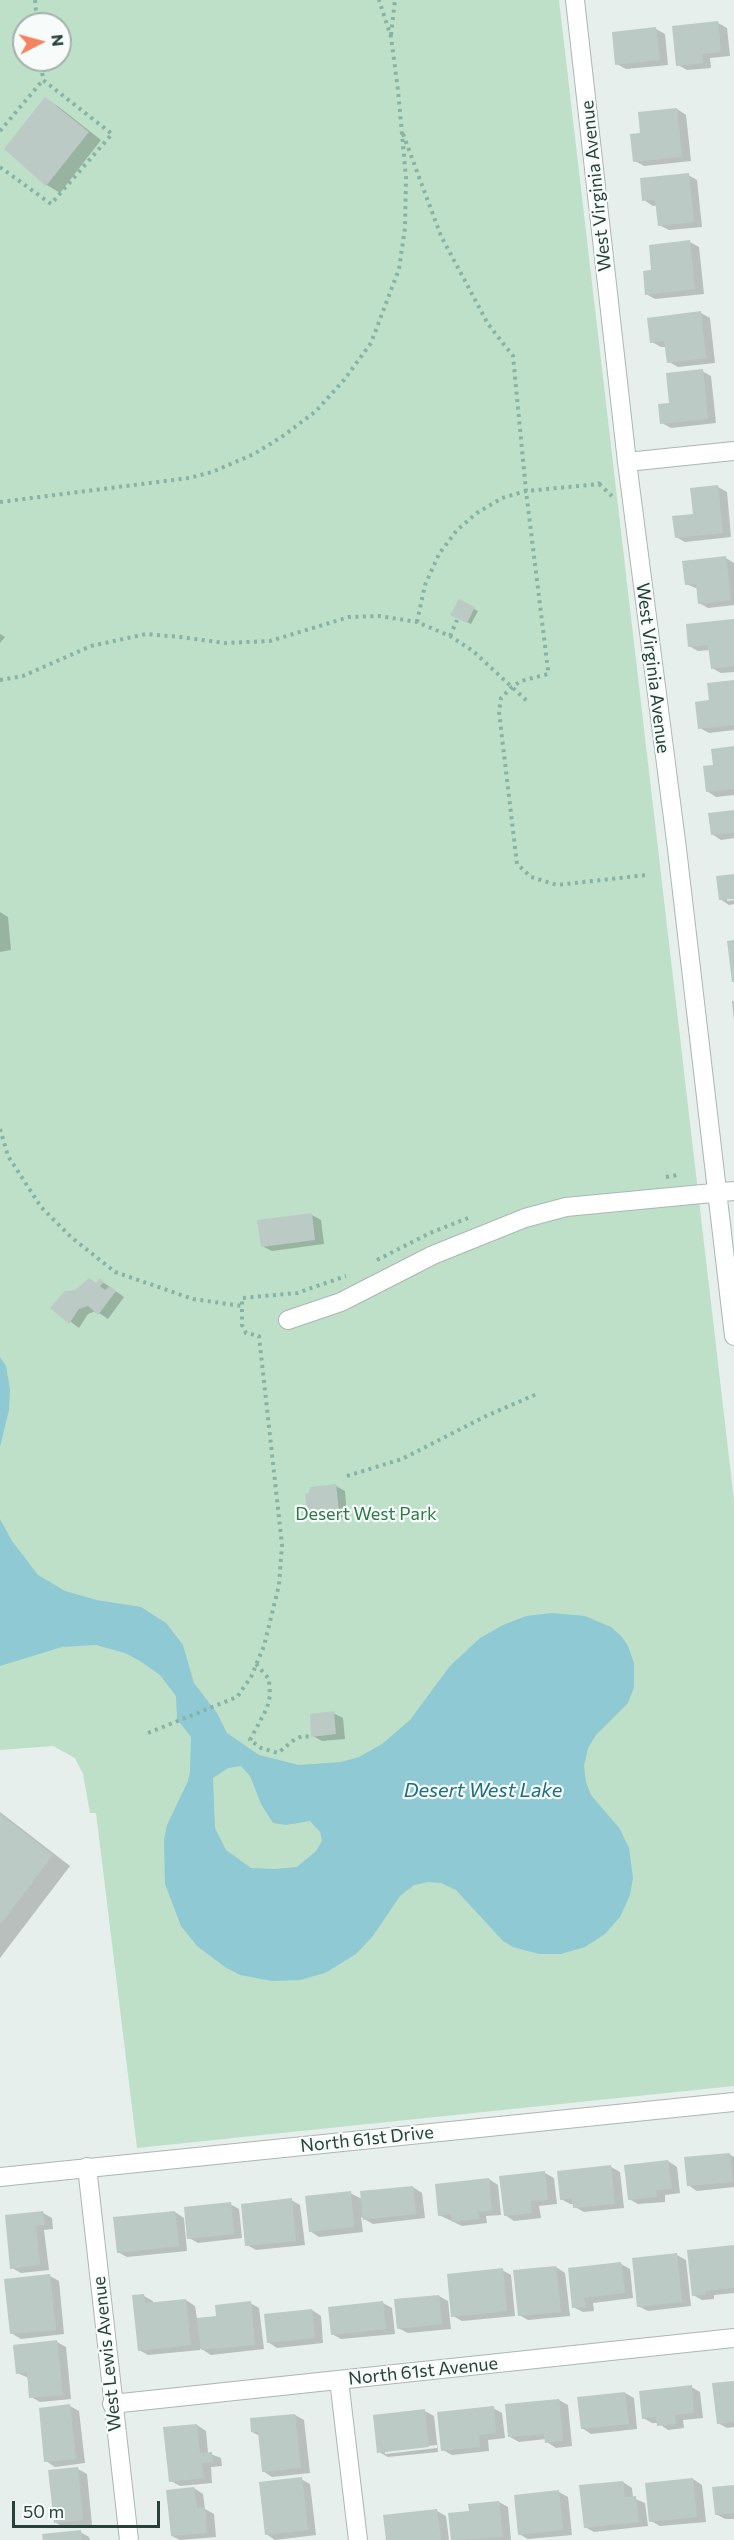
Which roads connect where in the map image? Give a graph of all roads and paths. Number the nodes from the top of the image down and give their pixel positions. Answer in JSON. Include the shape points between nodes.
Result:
{"nodes":[{"id":1,"x":379,"y":0,"type":"edge"},
{"id":2,"x":395,"y":0,"type":"edge"},
{"id":3,"x":575,"y":0,"type":"edge"},
{"id":4,"x":391,"y":37,"type":"junction"},
{"id":5,"x":42,"y":72,"type":"edge"},
{"id":6,"x":43,"y":80,"type":"junction"},
{"id":7,"x":0,"y":131,"type":"edge"},
{"id":8,"x":403,"y":134,"type":"junction"},
{"id":9,"x":0,"y":167,"type":"edge"},
{"id":10,"x":734,"y":451,"type":"edge"},
{"id":11,"x":627,"y":462,"type":"junction"},
{"id":12,"x":526,"y":492,"type":"junction"},
{"id":13,"x":616,"y":495,"type":"dead end"},
{"id":14,"x":0,"y":502,"type":"edge"},
{"id":15,"x":457,"y":620,"type":"dead end"},
{"id":16,"x":417,"y":622,"type":"junction"},
{"id":17,"x":450,"y":636,"type":"junction"},
{"id":18,"x":0,"y":680,"type":"edge"},
{"id":19,"x":512,"y":687,"type":"junction"},
{"id":20,"x":527,"y":701,"type":"dead end"},
{"id":21,"x":646,"y":875,"type":"dead end"},
{"id":22,"x":0,"y":1129,"type":"edge"},
{"id":23,"x":726,"y":1192,"type":"edge"},
{"id":24,"x":287,"y":1294,"type":"dead end"},
{"id":25,"x":242,"y":1305,"type":"junction"},
{"id":26,"x":288,"y":1320,"type":"dead end"},
{"id":27,"x":734,"y":1336,"type":"edge"},
{"id":28,"x":537,"y":1394,"type":"dead end"},
{"id":29,"x":347,"y":1476,"type":"dead end"},
{"id":30,"x":256,"y":1664,"type":"junction"},
{"id":31,"x":148,"y":1733,"type":"dead end"},
{"id":32,"x":311,"y":1737,"type":"dead end"},
{"id":33,"x":734,"y":2102,"type":"edge"},
{"id":34,"x":87,"y":2167,"type":"junction"},
{"id":35,"x":0,"y":2177,"type":"edge"},
{"id":36,"x":734,"y":2338,"type":"edge"},
{"id":37,"x":339,"y":2380,"type":"junction"},
{"id":38,"x":112,"y":2404,"type":"junction"},
{"id":39,"x":129,"y":2540,"type":"edge"},
{"id":40,"x":358,"y":2540,"type":"edge"}],
"edges":[{"from":1,"to":4,"type":"path"},
{"from":2,"to":4,"type":"path"},
{"from":3,"to":11,"type":"street","name":"West Virginia Avenue"},
{"from":4,"to":8,"type":"path"},
{"from":5,"to":6,"type":"path"},
{"from":6,"to":7,"type":"path"},
{"from":6,"to":9,"type":"path","via":[[112,134],[51,204]]},
{"from":8,"to":12,"type":"path","via":[[441,236],[488,324],[513,356]]},
{"from":8,"to":14,"type":"path","via":[[405,228],[399,269],[371,343],[316,411],[254,454],[212,472]]},
{"from":10,"to":11,"type":"street"},
{"from":11,"to":23,"type":"street","name":"West Virginia Avenue"},
{"from":12,"to":13,"type":"path","via":[[600,483],[612,496]]},
{"from":12,"to":16,"type":"path","via":[[502,498],[457,530],[439,554],[425,585]]},
{"from":12,"to":19,"type":"path","via":[[548,674]]},
{"from":15,"to":17,"type":"path"},
{"from":16,"to":17,"type":"path"},
{"from":16,"to":18,"type":"path","via":[[379,616],[350,617],[270,641],[225,644],[146,634],[91,646],[23,676]]},
{"from":17,"to":19,"type":"path","via":[[473,651]]},
{"from":19,"to":20,"type":"path"},
{"from":19,"to":21,"type":"path","via":[[501,698],[499,712],[517,864],[531,877],[557,885]]},
{"from":22,"to":25,"type":"path","via":[[8,1156],[41,1207],[71,1237],[116,1272],[193,1299]]},
{"from":23,"to":26,"type":"street","via":[[566,1207],[525,1218],[433,1255],[341,1302]]},
{"from":23,"to":27,"type":"street","name":"West Virginia Avenue"},
{"from":24,"to":25,"type":"path","via":[[242,1298]]},
{"from":25,"to":30,"type":"path","via":[[246,1333],[260,1336],[282,1545],[277,1596]]},
{"from":28,"to":29,"type":"path","via":[[402,1459]]},
{"from":30,"to":31,"type":"path","via":[[237,1696]]},
{"from":30,"to":32,"type":"path","via":[[269,1679],[270,1696],[250,1740],[278,1754],[295,1739]]},
{"from":33,"to":34,"type":"street","name":"North 61st Drive"},
{"from":34,"to":35,"type":"street","name":"North 61st Drive"},
{"from":34,"to":38,"type":"street","name":"West Lewis Avenue"},
{"from":36,"to":37,"type":"street","name":"North 61st Avenue"},
{"from":37,"to":38,"type":"street","name":"North 61st Avenue"},
{"from":37,"to":40,"type":"street"},
{"from":38,"to":39,"type":"street","name":"West Lewis Avenue"}]}
